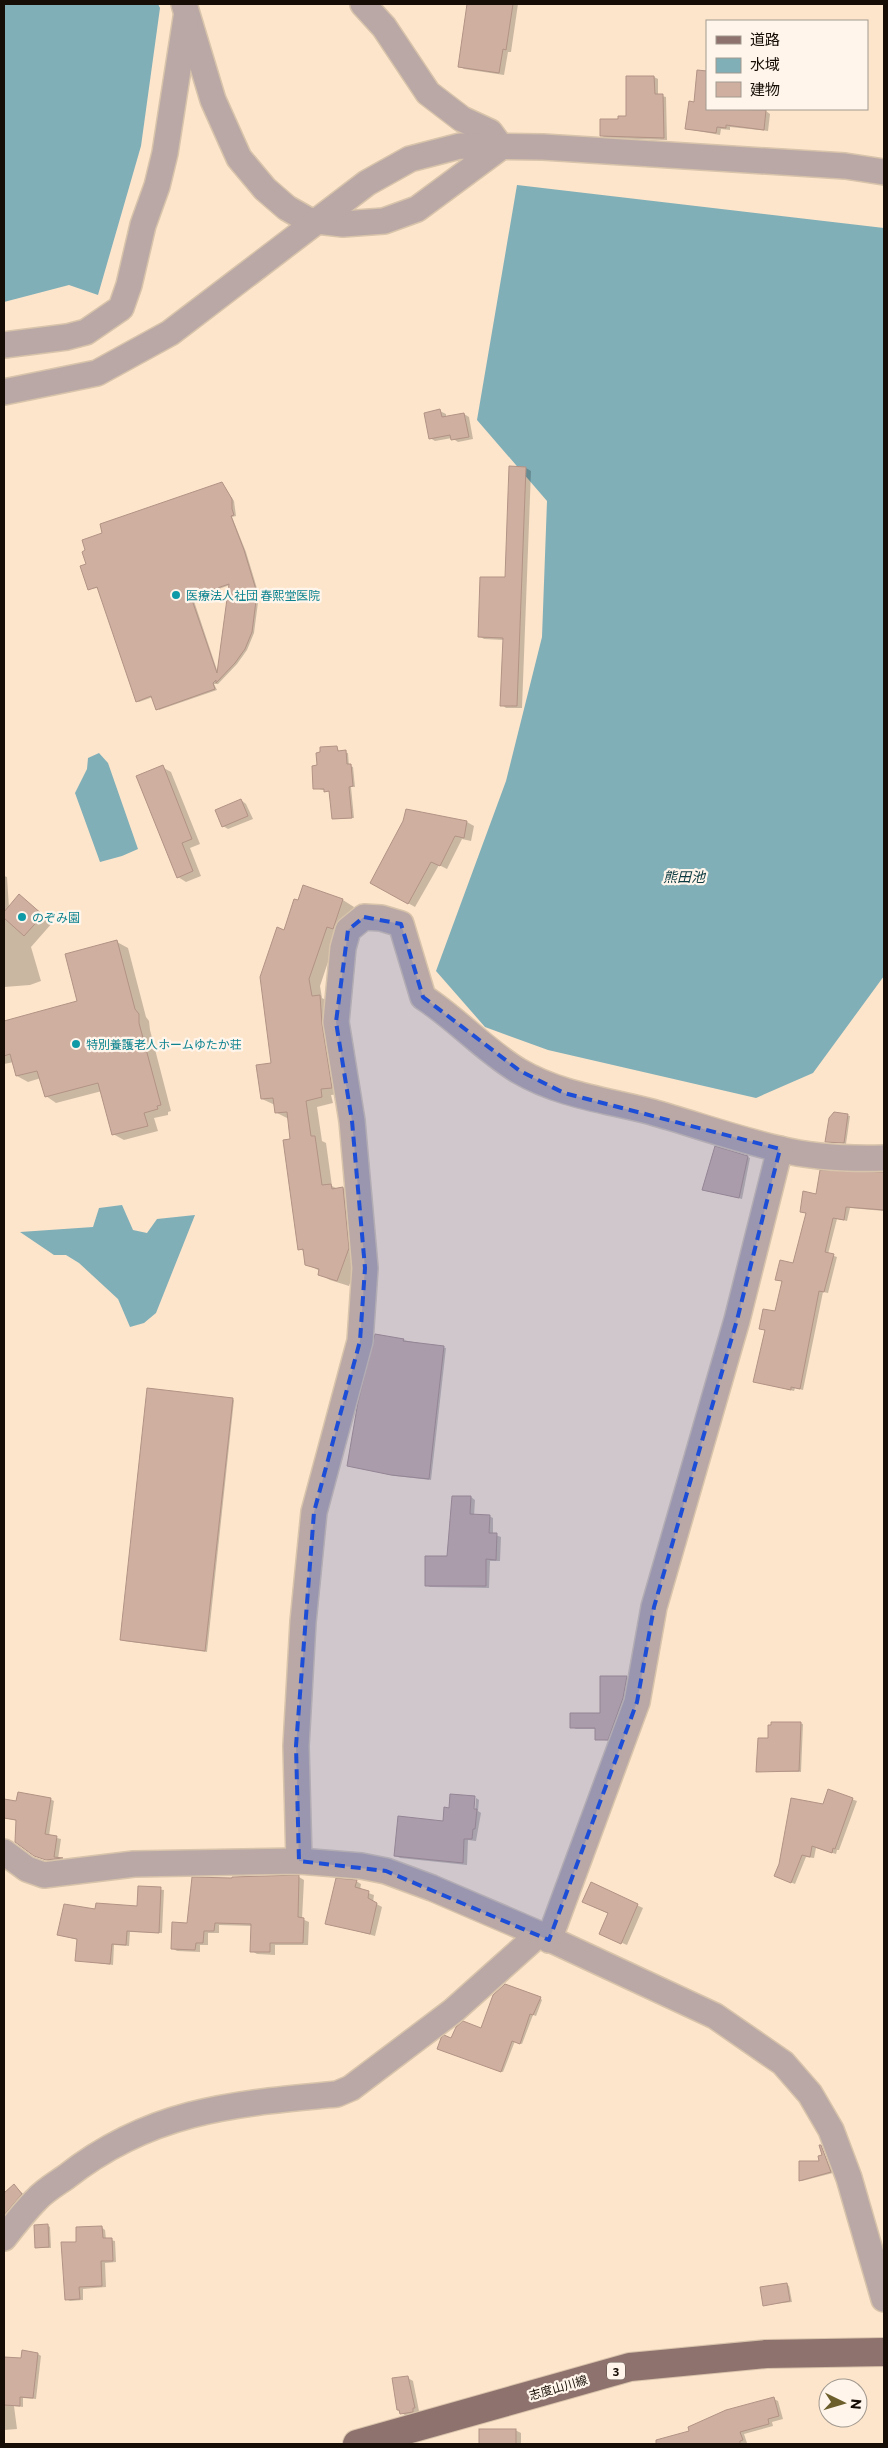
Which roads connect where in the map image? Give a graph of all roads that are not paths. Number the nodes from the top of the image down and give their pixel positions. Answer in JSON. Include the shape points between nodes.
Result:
{"nodes":[{"id":1,"x":363,"y":4,"type":"edge"},
{"id":2,"x":186,"y":7,"type":"edge"},
{"id":3,"x":501,"y":147,"type":"junction"},
{"id":4,"x":884,"y":172,"type":"edge"},
{"id":5,"x":317,"y":221,"type":"junction"},
{"id":6,"x":4,"y":345,"type":"edge"},
{"id":7,"x":4,"y":392,"type":"edge"},
{"id":8,"x":780,"y":1150,"type":"junction"},
{"id":9,"x":884,"y":1158,"type":"edge"},
{"id":10,"x":4,"y":1852,"type":"edge"},
{"id":11,"x":299,"y":1861,"type":"junction"},
{"id":12,"x":544,"y":1937,"type":"junction"},
{"id":13,"x":4,"y":2238,"type":"edge"},
{"id":14,"x":884,"y":2298,"type":"edge"},
{"id":15,"x":884,"y":2352,"type":"edge"},
{"id":16,"x":357,"y":2444,"type":"edge"}],
"edges":[{"from":1,"to":3,"type":"street","via":[[384,27],[428,93],[462,119],[490,132]]},
{"from":2,"to":5,"type":"street","via":[[213,100],[239,158],[265,189],[287,208],[308,220]]},
{"from":2,"to":6,"type":"street","via":[[165,153],[143,225],[130,285],[120,308],[86,332]]},
{"from":3,"to":4,"type":"street","via":[[845,166]]},
{"from":3,"to":5,"type":"street","via":[[460,146],[410,159],[367,183]]},
{"from":3,"to":5,"type":"street","via":[[417,209],[384,221],[343,224]]},
{"from":5,"to":7,"type":"street","via":[[170,333],[97,372]]},
{"from":8,"to":9,"type":"street","via":[[860,1159]]},
{"from":8,"to":11,"type":"street","via":[[651,1112],[564,1093],[520,1071],[484,1047],[423,997],[401,924],[364,917],[348,930],[343,948],[336,1022],[352,1121],[365,1268],[360,1341],[314,1512],[303,1622],[296,1746]]},
{"from":8,"to":12,"type":"street","via":[[734,1329],[654,1607],[637,1702]]},
{"from":10,"to":11,"type":"street","via":[[27,1869],[44,1875],[134,1864]]},
{"from":11,"to":12,"type":"street","via":[[386,1871]]},
{"from":12,"to":13,"type":"street","via":[[351,2088],[337,2094],[245,2102],[181,2116],[139,2132],[87,2160],[36,2199]]},
{"from":12,"to":14,"type":"street","via":[[715,2016],[784,2062],[810,2094],[831,2130],[849,2178]]},
{"from":15,"to":16,"type":"main road","name":"志度山川線","number":"3","via":[[766,2354],[630,2366]]}]}
